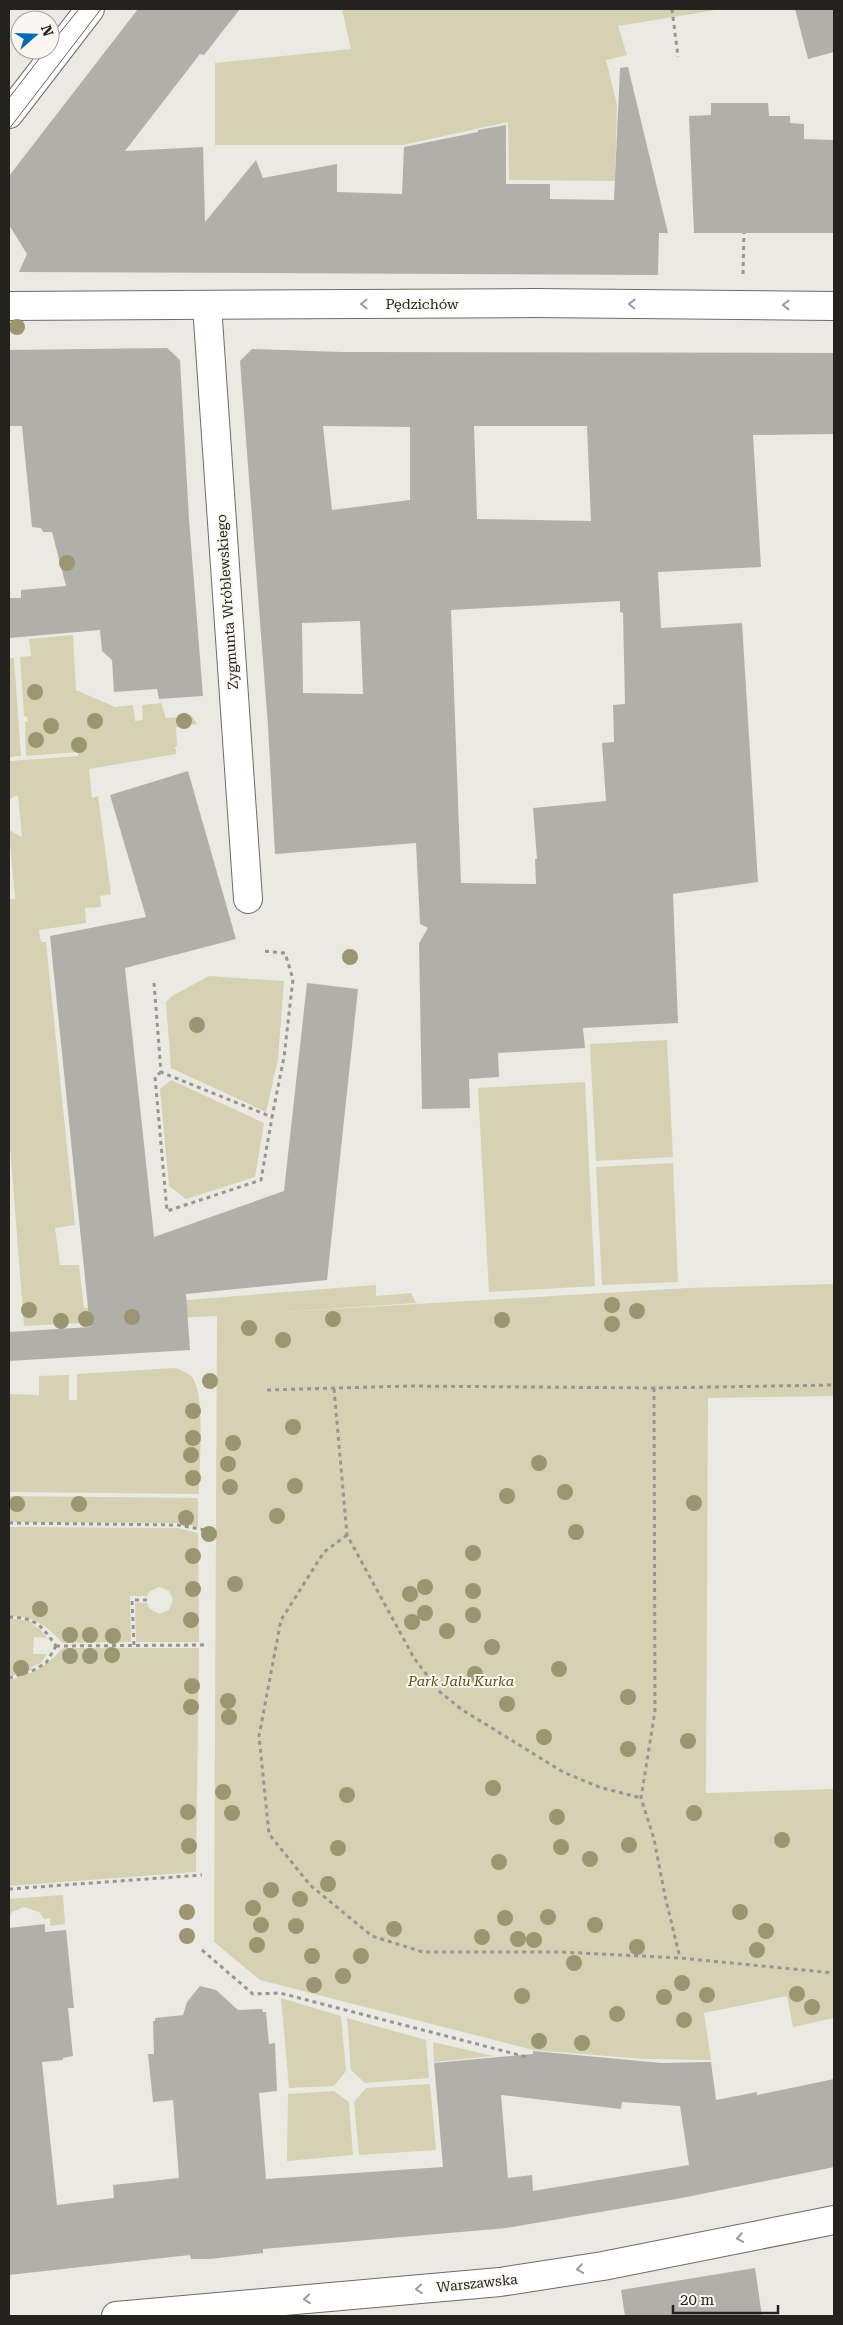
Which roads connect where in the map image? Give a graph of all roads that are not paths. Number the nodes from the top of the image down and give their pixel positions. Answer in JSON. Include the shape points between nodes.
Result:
{"nodes":[{"id":1,"x":90,"y":9,"type":"edge"},
{"id":2,"x":9,"y":114,"type":"edge"},
{"id":3,"x":207,"y":305,"type":"junction"},
{"id":4,"x":9,"y":306,"type":"edge"},
{"id":5,"x":834,"y":306,"type":"edge"},
{"id":6,"x":248,"y":899,"type":"dead end"},
{"id":7,"x":834,"y":2220,"type":"edge"},
{"id":8,"x":356,"y":2305,"type":"edge"},
{"id":9,"x":116,"y":2316,"type":"edge"}],
"edges":[{"from":1,"to":2,"type":"street"},
{"from":3,"to":4,"type":"street","name":"Pędzichów"},
{"from":5,"to":3,"type":"street","name":"Pędzichów","one_way":true,"via":[[534,303]]},
{"from":3,"to":6,"type":"street","name":"Zygmunta Wróblewskiego"},
{"from":7,"to":8,"type":"street","name":"Warszawska","one_way":true,"via":[[565,2272]]},
{"from":8,"to":9,"type":"street","name":"Warszawska","one_way":true}]}
